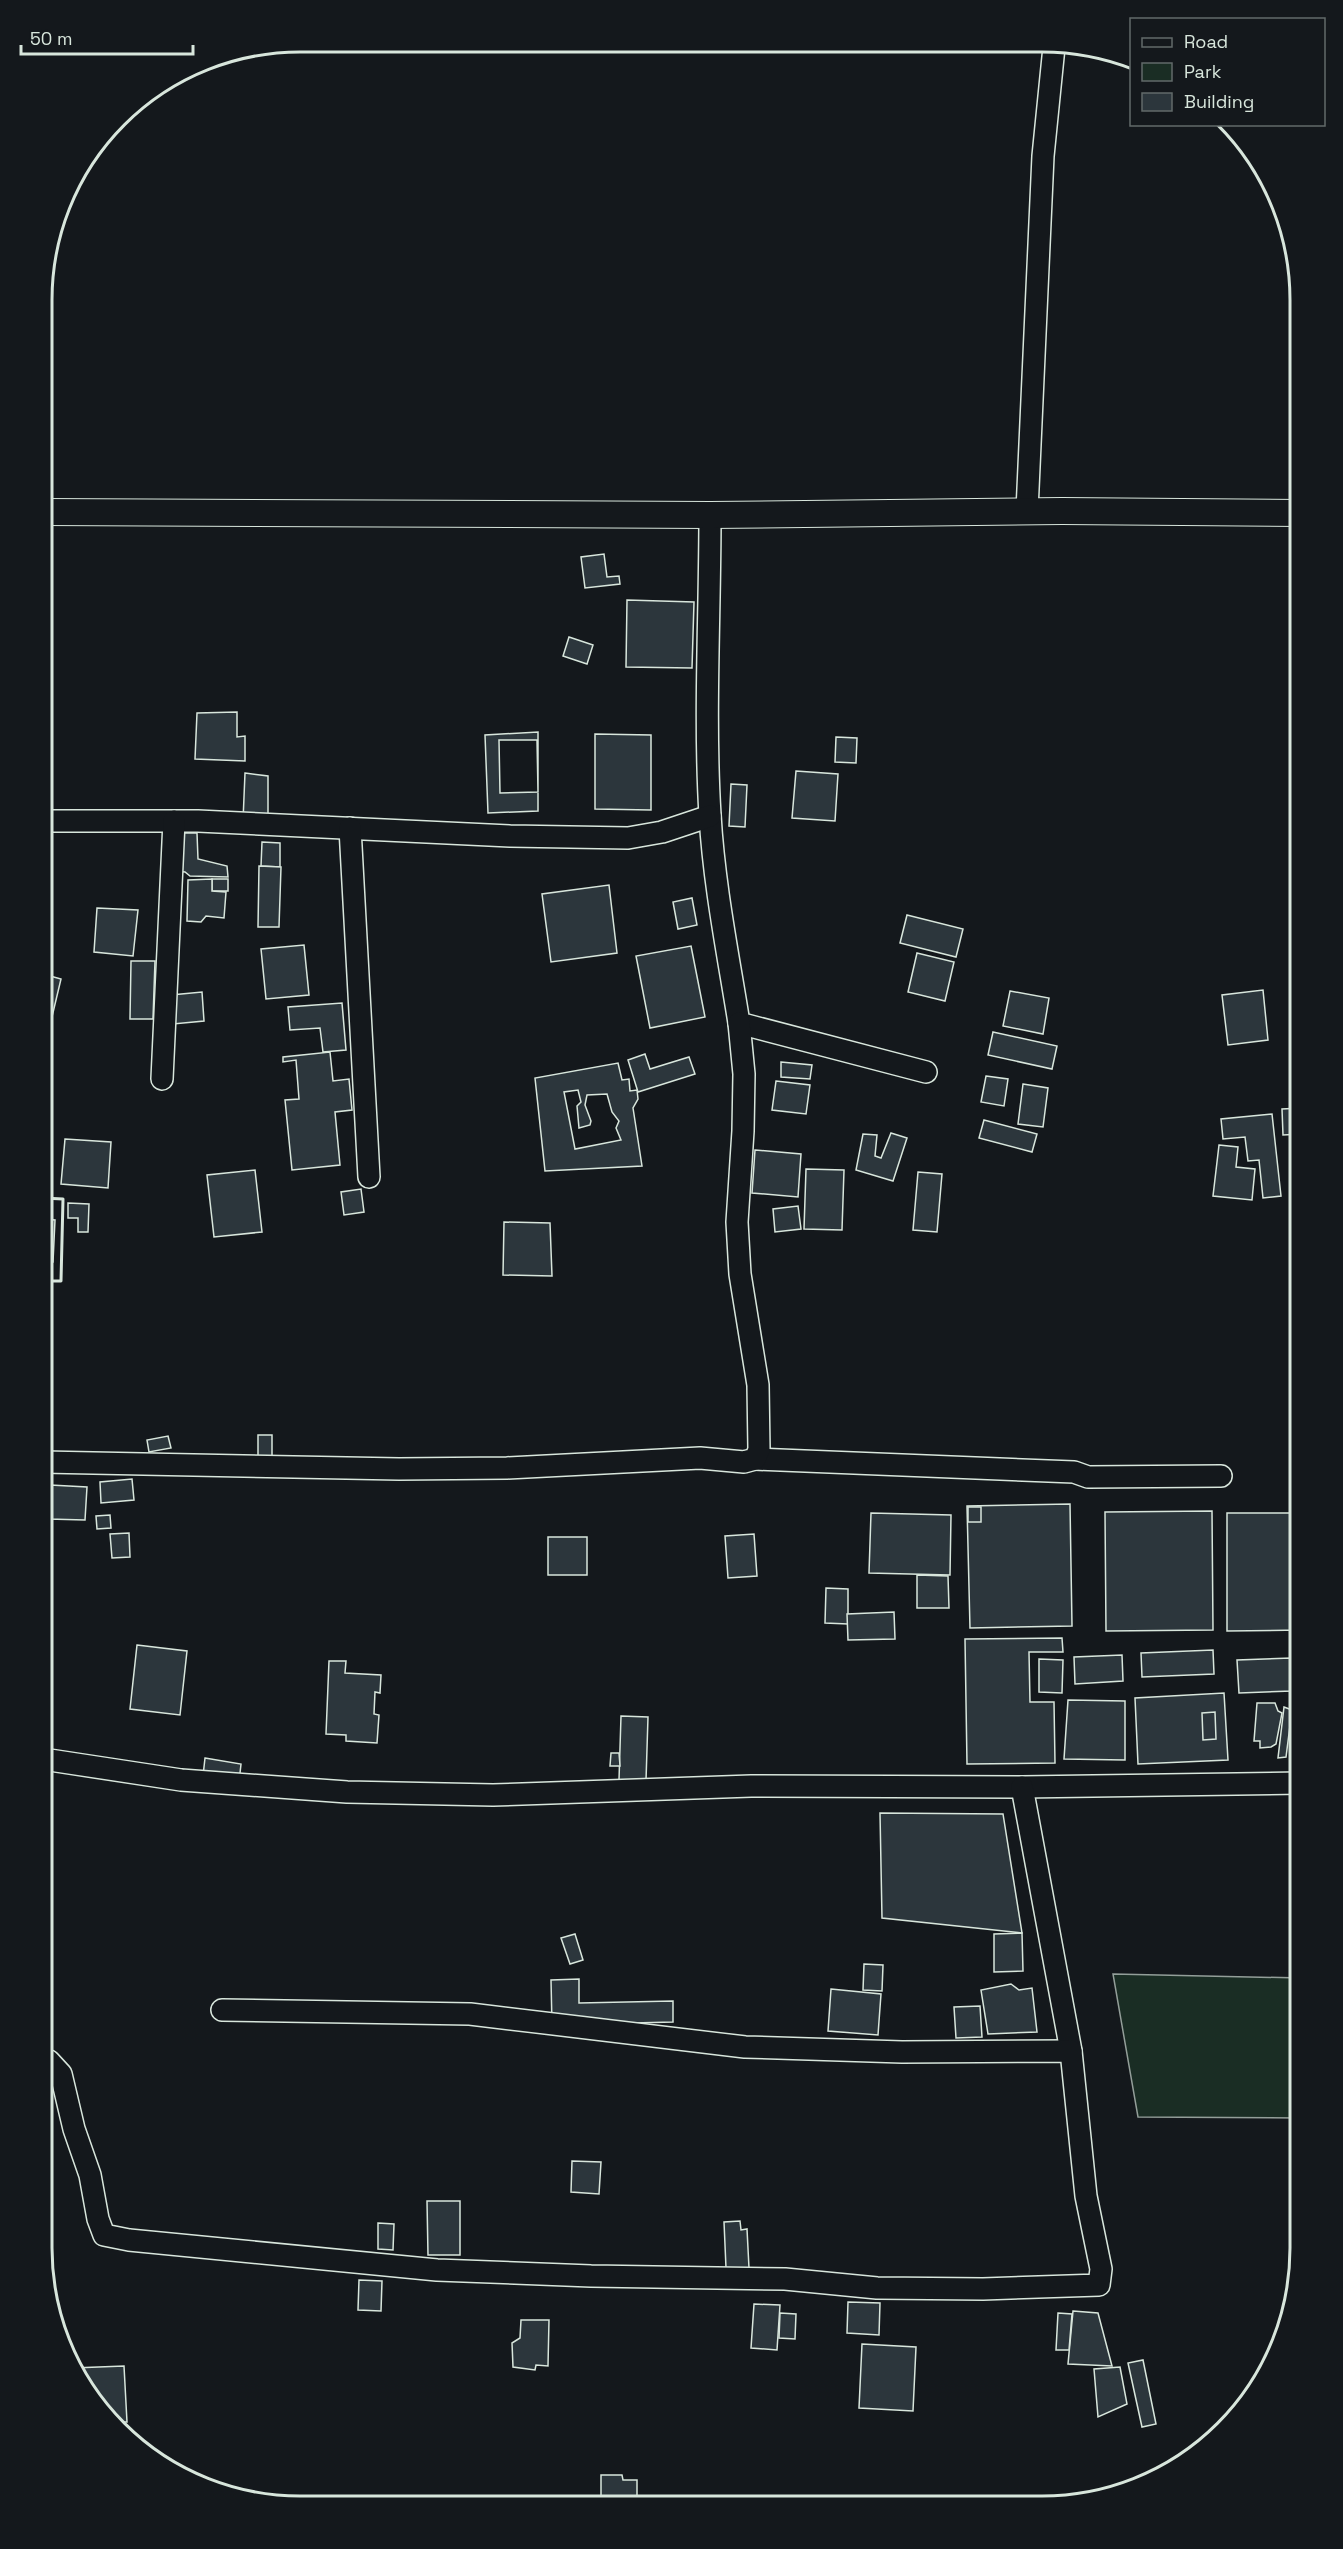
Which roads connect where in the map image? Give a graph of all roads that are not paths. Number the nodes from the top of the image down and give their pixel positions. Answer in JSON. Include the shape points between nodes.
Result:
{"nodes":[{"id":1,"x":1053,"y":53,"type":"edge"},
{"id":2,"x":1027,"y":511,"type":"junction"},
{"id":3,"x":52,"y":512,"type":"edge"},
{"id":4,"x":1290,"y":513,"type":"edge"},
{"id":5,"x":710,"y":515,"type":"junction"},
{"id":6,"x":710,"y":816,"type":"junction"},
{"id":7,"x":52,"y":821,"type":"edge"},
{"id":8,"x":174,"y":821,"type":"junction"},
{"id":9,"x":350,"y":828,"type":"junction"},
{"id":10,"x":739,"y":1023,"type":"junction"},
{"id":11,"x":926,"y":1072,"type":"dead end"},
{"id":12,"x":162,"y":1079,"type":"dead end"},
{"id":13,"x":369,"y":1177,"type":"dead end"},
{"id":14,"x":755,"y":1459,"type":"junction"},
{"id":15,"x":52,"y":1462,"type":"edge"},
{"id":16,"x":1221,"y":1476,"type":"dead end"},
{"id":17,"x":52,"y":1760,"type":"edge"},
{"id":18,"x":1290,"y":1783,"type":"edge"},
{"id":19,"x":1022,"y":1787,"type":"junction"},
{"id":20,"x":222,"y":2010,"type":"dead end"},
{"id":21,"x":1071,"y":2051,"type":"junction"},
{"id":22,"x":52,"y":2064,"type":"edge"}],
"edges":[{"from":1,"to":2,"type":"street","via":[[1043,156]]},
{"from":2,"to":4,"type":"street"},
{"from":2,"to":5,"type":"street"},
{"from":3,"to":5,"type":"street"},
{"from":5,"to":6,"type":"street"},
{"from":6,"to":9,"type":"street","via":[[662,832],[628,838]]},
{"from":6,"to":10,"type":"street"},
{"from":7,"to":8,"type":"street"},
{"from":8,"to":9,"type":"street"},
{"from":8,"to":12,"type":"street"},
{"from":9,"to":13,"type":"street"},
{"from":10,"to":11,"type":"street"},
{"from":10,"to":14,"type":"street","via":[[744,1097],[737,1222],[740,1274],[758,1385],[759,1450]]},
{"from":14,"to":15,"type":"street","via":[[399,1469]]},
{"from":14,"to":16,"type":"street","via":[[1074,1472],[1088,1477]]},
{"from":17,"to":19,"type":"street","via":[[181,1780],[347,1792],[493,1796],[751,1786]]},
{"from":18,"to":19,"type":"street"},
{"from":19,"to":21,"type":"street"},
{"from":20,"to":21,"type":"street","via":[[470,2014],[745,2047]]},
{"from":21,"to":22,"type":"street","via":[[1086,2196],[1101,2269],[1099,2286],[983,2289],[877,2288],[785,2279],[437,2270],[105,2235],[61,2074]]}]}
